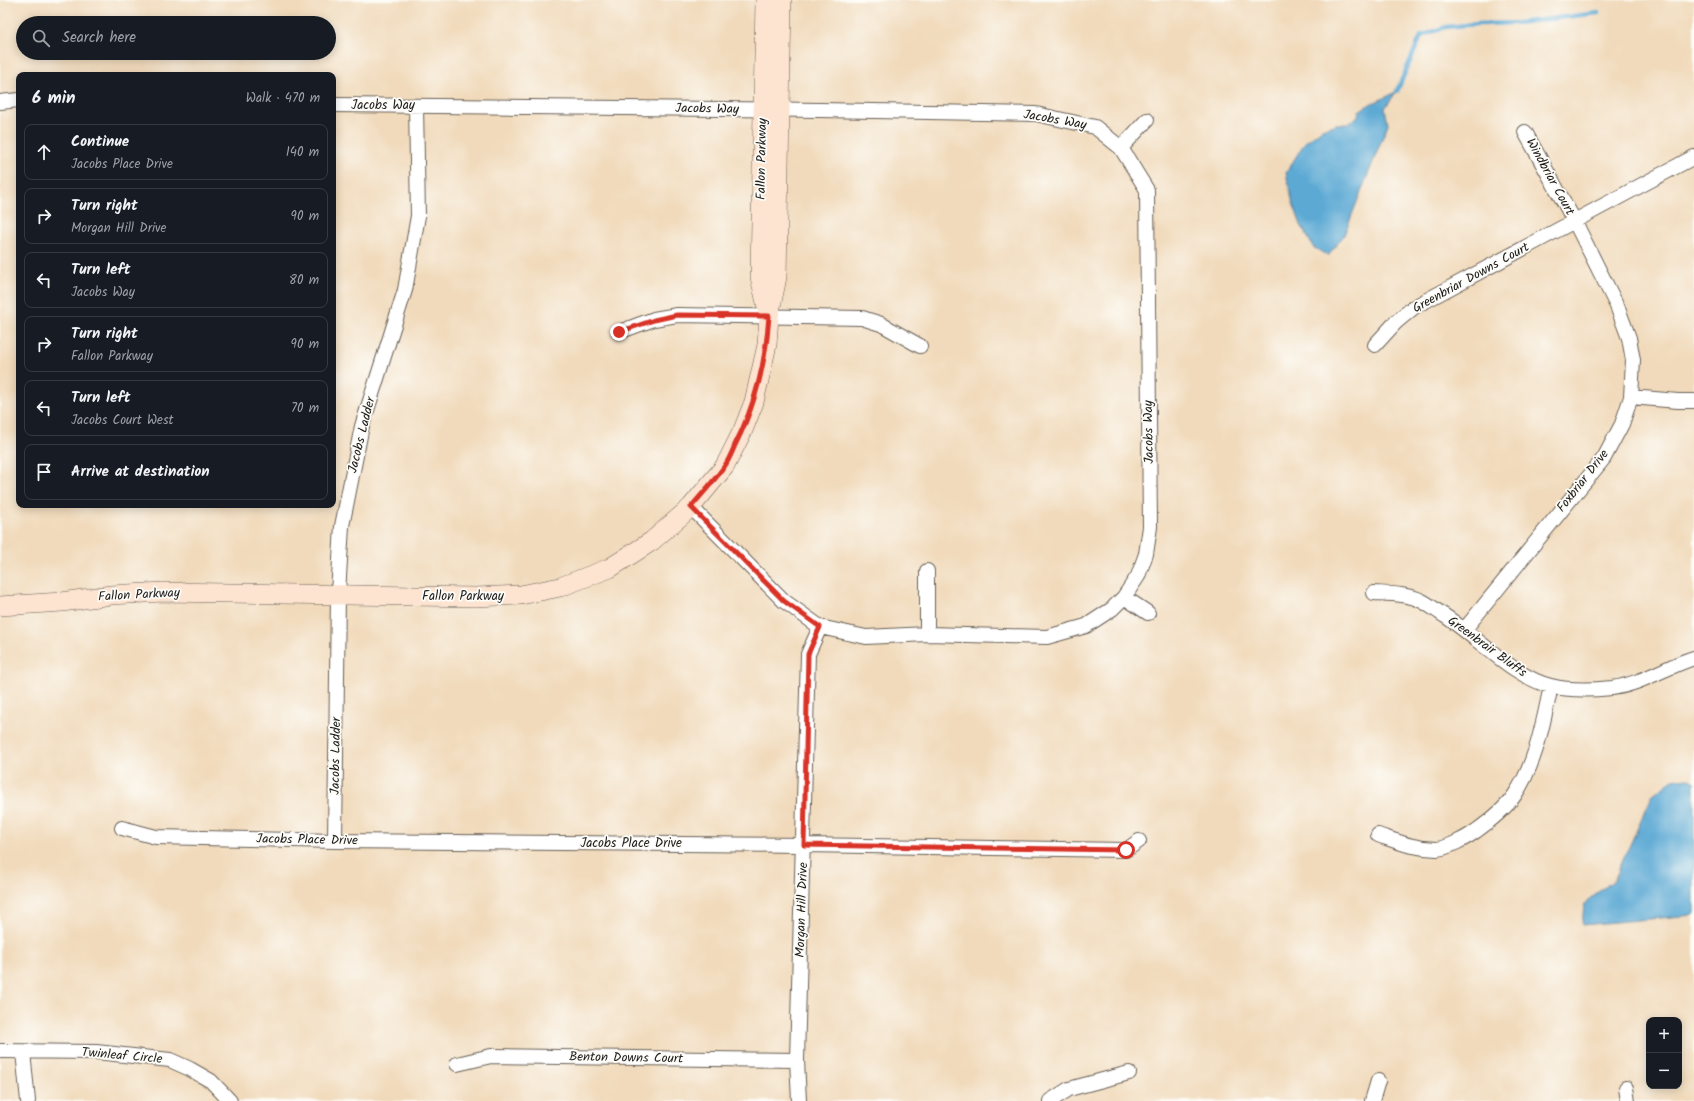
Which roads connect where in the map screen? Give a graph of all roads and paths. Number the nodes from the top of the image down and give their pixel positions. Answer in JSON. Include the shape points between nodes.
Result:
{"nodes":[{"id":1,"x":765,"y":0,"type":"edge"},
{"id":2,"x":782,"y":0,"type":"edge"},
{"id":3,"x":16,"y":100,"type":"edge"},
{"id":4,"x":0,"y":102,"type":"edge"},
{"id":5,"x":336,"y":105,"type":"edge"},
{"id":6,"x":416,"y":106,"type":"junction"},
{"id":7,"x":772,"y":110,"type":"junction"},
{"id":8,"x":1147,"y":120,"type":"dead end"},
{"id":9,"x":1525,"y":132,"type":"dead end"},
{"id":10,"x":1121,"y":148,"type":"junction"},
{"id":11,"x":1694,"y":157,"type":"edge"},
{"id":12,"x":1575,"y":222,"type":"junction"},
{"id":13,"x":769,"y":316,"type":"junction"},
{"id":14,"x":619,"y":332,"type":"dead end"},
{"id":15,"x":1375,"y":345,"type":"dead end"},
{"id":16,"x":920,"y":346,"type":"dead end"},
{"id":17,"x":1631,"y":397,"type":"junction"},
{"id":18,"x":1694,"y":400,"type":"edge"},
{"id":19,"x":691,"y":507,"type":"junction"},
{"id":20,"x":927,"y":571,"type":"dead end"},
{"id":21,"x":1374,"y":593,"type":"dead end"},
{"id":22,"x":338,"y":594,"type":"junction"},
{"id":23,"x":1124,"y":597,"type":"junction"},
{"id":24,"x":0,"y":606,"type":"edge"},
{"id":25,"x":1148,"y":613,"type":"dead end"},
{"id":26,"x":820,"y":627,"type":"junction"},
{"id":27,"x":1465,"y":630,"type":"junction"},
{"id":28,"x":927,"y":634,"type":"junction"},
{"id":29,"x":1694,"y":658,"type":"edge"},
{"id":30,"x":1551,"y":686,"type":"junction"},
{"id":31,"x":122,"y":828,"type":"dead end"},
{"id":32,"x":1378,"y":835,"type":"dead end"},
{"id":33,"x":335,"y":841,"type":"junction"},
{"id":34,"x":1139,"y":842,"type":"dead end"},
{"id":35,"x":804,"y":845,"type":"junction"},
{"id":36,"x":0,"y":1051,"type":"edge"},
{"id":37,"x":23,"y":1052,"type":"junction"},
{"id":38,"x":797,"y":1060,"type":"junction"},
{"id":39,"x":457,"y":1064,"type":"dead end"},
{"id":40,"x":1129,"y":1073,"type":"dead end"},
{"id":41,"x":1378,"y":1081,"type":"dead end"},
{"id":42,"x":28,"y":1101,"type":"edge"},
{"id":43,"x":230,"y":1101,"type":"edge"},
{"id":44,"x":798,"y":1101,"type":"edge"},
{"id":45,"x":1050,"y":1101,"type":"edge"},
{"id":46,"x":1372,"y":1101,"type":"edge"}],
"edges":[{"from":1,"to":7,"type":"street","name":"Fallon Parkway"},
{"from":2,"to":7,"type":"street","name":"Fallon Parkway"},
{"from":3,"to":4,"type":"street"},
{"from":5,"to":6,"type":"street","name":"Jacobs Way"},
{"from":6,"to":7,"type":"street","name":"Jacobs Way"},
{"from":6,"to":22,"type":"street","name":"Jacobs Ladder","via":[[418,216],[405,290],[361,433],[342,526]]},
{"from":7,"to":10,"type":"street","name":"Jacobs Way","via":[[1036,114],[1095,127]]},
{"from":7,"to":13,"type":"street","name":"Fallon Parkway","via":[[760,277]]},
{"from":8,"to":10,"type":"street"},
{"from":9,"to":12,"type":"street","name":"Windbriar Court"},
{"from":10,"to":23,"type":"street","name":"Jacobs Way","via":[[1147,190],[1150,527],[1146,554]]},
{"from":11,"to":12,"type":"street","name":"Greenbriar Downs Court"},
{"from":12,"to":15,"type":"street","name":"Greenbriar Downs Court","via":[[1414,307]]},
{"from":12,"to":17,"type":"street","name":"Foxbriar Drive","via":[[1617,306],[1629,338],[1633,360]]},
{"from":13,"to":14,"type":"street","via":[[677,315]]},
{"from":13,"to":16,"type":"street","via":[[862,318],[880,324]]},
{"from":13,"to":19,"type":"street","name":"Fallon Parkway","via":[[762,372],[743,430],[725,466]]},
{"from":17,"to":18,"type":"street"},
{"from":17,"to":27,"type":"street","name":"Foxbriar Drive","via":[[1622,424],[1604,458]]},
{"from":19,"to":22,"type":"street","name":"Fallon Parkway","via":[[652,541],[610,568],[560,587],[521,595],[476,597]]},
{"from":19,"to":26,"type":"street","name":"Jacobs Way","via":[[784,601]]},
{"from":20,"to":28,"type":"street"},
{"from":21,"to":27,"type":"street","name":"Greenbrair Bluffs","via":[[1422,601]]},
{"from":22,"to":24,"type":"street","name":"Fallon Parkway","via":[[164,592]]},
{"from":22,"to":33,"type":"street","name":"Jacobs Ladder"},
{"from":23,"to":25,"type":"street"},
{"from":23,"to":28,"type":"street","name":"Jacobs Way","via":[[1112,609],[1086,626],[1047,637]]},
{"from":26,"to":28,"type":"street","name":"Jacobs Way","via":[[866,637]]},
{"from":26,"to":35,"type":"street","name":"Morgan Hill Drive","via":[[808,654]]},
{"from":27,"to":30,"type":"street","name":"Greenbrair Bluffs","via":[[1526,676]]},
{"from":29,"to":30,"type":"street","name":"Greenbrair Bluffs","via":[[1642,681],[1612,688],[1584,690]]},
{"from":30,"to":32,"type":"street","via":[[1542,729],[1529,768],[1514,796],[1492,819],[1468,837],[1440,849],[1416,848]]},
{"from":31,"to":33,"type":"street","name":"Jacobs Place Drive","via":[[156,837]]},
{"from":33,"to":35,"type":"street","name":"Jacobs Place Drive"},
{"from":34,"to":35,"type":"street","name":"Jacobs Place Drive","via":[[1126,850]]},
{"from":35,"to":38,"type":"street","name":"Morgan Hill Drive"},
{"from":36,"to":37,"type":"street","name":"Twinleaf Circle"},
{"from":37,"to":42,"type":"street"},
{"from":37,"to":43,"type":"street","name":"Twinleaf Circle","via":[[96,1052],[170,1060],[211,1081]]},
{"from":38,"to":39,"type":"street","name":"Benton Downs Court","via":[[491,1056]]},
{"from":38,"to":44,"type":"street","name":"Morgan Hill Drive"},
{"from":40,"to":45,"type":"street","via":[[1069,1089]]},
{"from":41,"to":46,"type":"street"}]}
